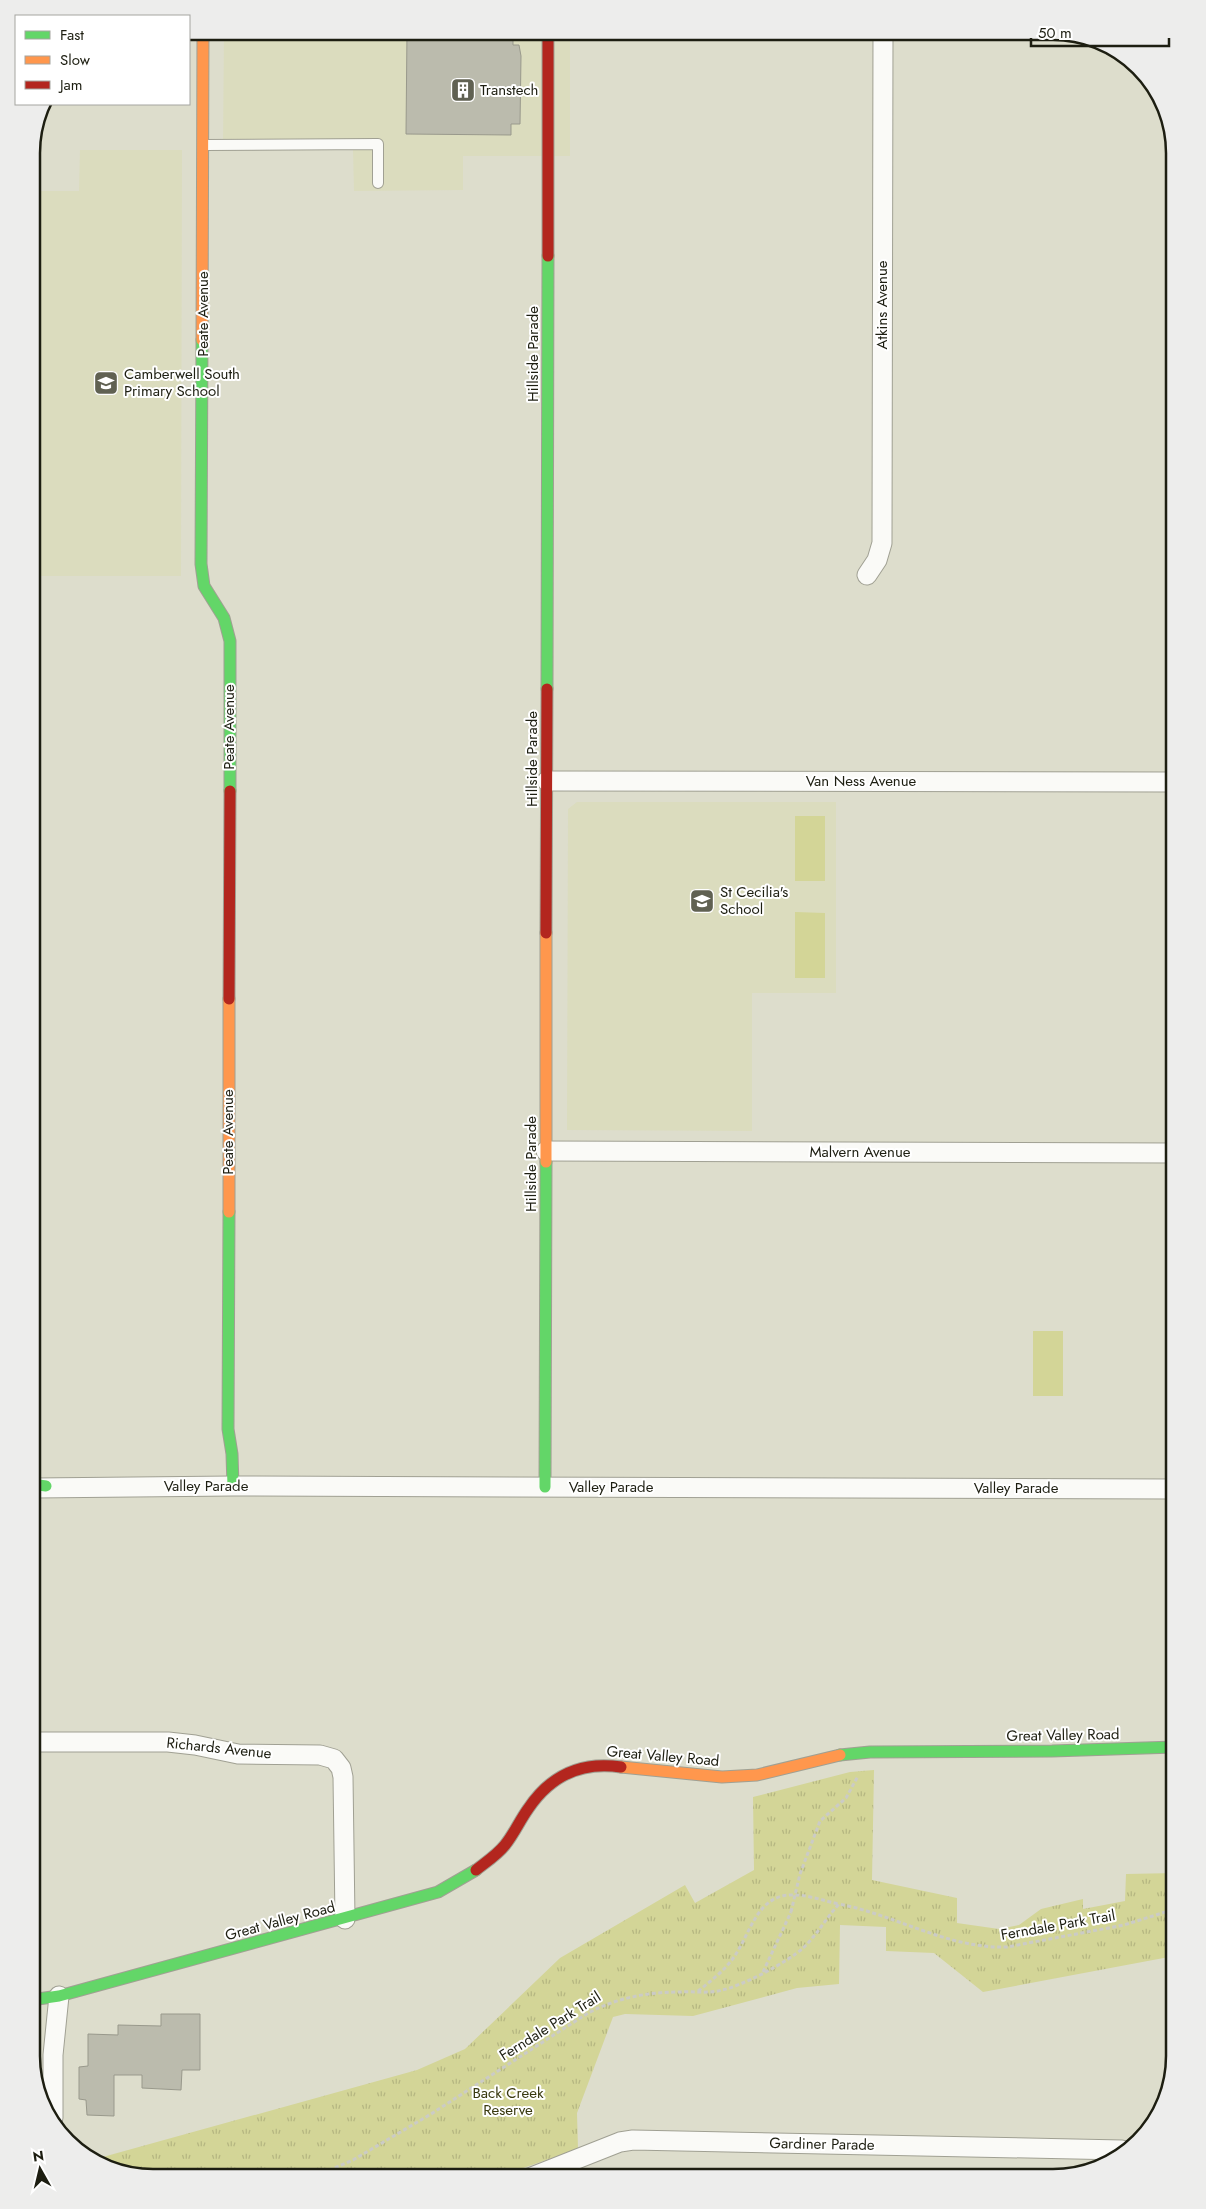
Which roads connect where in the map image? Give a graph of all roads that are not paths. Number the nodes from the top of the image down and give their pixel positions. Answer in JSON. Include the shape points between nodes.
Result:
{"nodes":[{"id":1,"x":203,"y":40,"type":"edge"},
{"id":2,"x":548,"y":40,"type":"edge"},
{"id":3,"x":883,"y":40,"type":"edge"},
{"id":4,"x":203,"y":145,"type":"junction"},
{"id":5,"x":378,"y":183,"type":"dead end"},
{"id":6,"x":867,"y":575,"type":"dead end"},
{"id":7,"x":547,"y":780,"type":"junction"},
{"id":8,"x":1166,"y":782,"type":"edge"},
{"id":9,"x":546,"y":1151,"type":"junction"},
{"id":10,"x":1166,"y":1153,"type":"edge"},
{"id":11,"x":228,"y":1429,"type":"joint"},
{"id":12,"x":40,"y":1486,"type":"edge"},
{"id":13,"x":226,"y":1486,"type":"junction"},
{"id":14,"x":545,"y":1487,"type":"junction"},
{"id":15,"x":1166,"y":1489,"type":"edge"},
{"id":16,"x":40,"y":1742,"type":"edge"},
{"id":17,"x":1166,"y":1747,"type":"edge"},
{"id":18,"x":346,"y":1919,"type":"junction"},
{"id":19,"x":44,"y":1998,"type":"edge"},
{"id":20,"x":52,"y":2106,"type":"edge"},
{"id":21,"x":1116,"y":2150,"type":"edge"},
{"id":22,"x":552,"y":2169,"type":"edge"}],
"edges":[{"from":1,"to":4,"type":"street","name":"Peate Avenue"},
{"from":2,"to":7,"type":"street","name":"Hillside Parade"},
{"from":3,"to":6,"type":"street","name":"Atkins Avenue","via":[[882,542],[878,560]]},
{"from":4,"to":5,"type":"lane","via":[[378,144]]},
{"from":4,"to":11,"type":"street","name":"Peate Avenue","via":[[201,564],[204,586],[224,618],[230,641]]},
{"from":7,"to":8,"type":"street","name":"Van Ness Avenue"},
{"from":7,"to":9,"type":"street","name":"Hillside Parade"},
{"from":9,"to":10,"type":"street","name":"Malvern Avenue"},
{"from":9,"to":14,"type":"street","name":"Hillside Parade"},
{"from":11,"to":13,"type":"street","name":"Peate Avenue","via":[[222,1454]]},
{"from":12,"to":13,"type":"street","name":"Valley Parade"},
{"from":13,"to":14,"type":"street","name":"Valley Parade"},
{"from":14,"to":15,"type":"street","name":"Valley Parade"},
{"from":16,"to":18,"type":"street","name":"Richards Avenue","via":[[168,1742],[238,1754],[320,1755],[334,1759],[343,1777]]},
{"from":17,"to":18,"type":"street","name":"Great Valley Road","via":[[870,1752],[838,1755],[744,1776],[698,1776],[596,1765],[568,1772],[548,1785],[528,1808],[506,1844],[476,1871],[438,1892]]},
{"from":18,"to":19,"type":"street","name":"Great Valley Road"},
{"from":19,"to":20,"type":"street","via":[[53,2055]]},
{"from":21,"to":22,"type":"street","name":"Gardiner Parade","via":[[633,2140]]}]}
